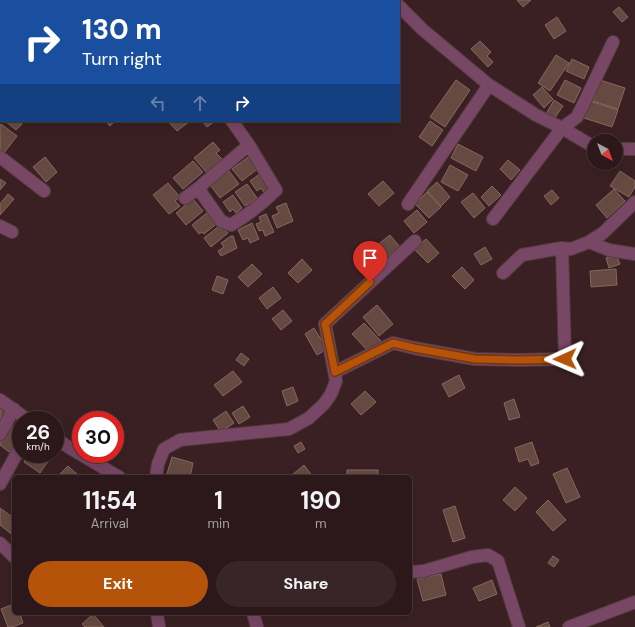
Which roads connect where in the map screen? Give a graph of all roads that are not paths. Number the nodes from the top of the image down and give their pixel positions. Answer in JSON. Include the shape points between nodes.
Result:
{"nodes":[{"id":1,"x":400,"y":7,"type":"edge"},
{"id":2,"x":613,"y":42,"type":"dead end"},
{"id":3,"x":489,"y":85,"type":"junction"},
{"id":4,"x":233,"y":122,"type":"edge"},
{"id":5,"x":562,"y":128,"type":"junction"},
{"id":6,"x":587,"y":143,"type":"edge"},
{"id":7,"x":249,"y":145,"type":"junction"},
{"id":8,"x":623,"y":149,"type":"edge"},
{"id":9,"x":635,"y":149,"type":"edge"},
{"id":10,"x":0,"y":158,"type":"edge"},
{"id":11,"x":200,"y":187,"type":"junction"},
{"id":12,"x":44,"y":191,"type":"dead end"},
{"id":13,"x":185,"y":198,"type":"dead end"},
{"id":14,"x":635,"y":202,"type":"edge"},
{"id":15,"x":408,"y":204,"type":"dead end"},
{"id":16,"x":493,"y":219,"type":"dead end"},
{"id":17,"x":0,"y":226,"type":"edge"},
{"id":18,"x":12,"y":232,"type":"dead end"},
{"id":19,"x":415,"y":240,"type":"dead end"},
{"id":20,"x":589,"y":242,"type":"junction"},
{"id":21,"x":562,"y":248,"type":"junction"},
{"id":22,"x":635,"y":254,"type":"edge"},
{"id":23,"x":503,"y":273,"type":"dead end"},
{"id":24,"x":335,"y":372,"type":"junction"},
{"id":25,"x":0,"y":400,"type":"edge"},
{"id":26,"x":14,"y":409,"type":"junction"},
{"id":27,"x":17,"y":411,"type":"edge"},
{"id":28,"x":0,"y":434,"type":"edge"},
{"id":29,"x":64,"y":444,"type":"edge"},
{"id":30,"x":12,"y":462,"type":"edge"},
{"id":31,"x":116,"y":475,"type":"edge"},
{"id":32,"x":156,"y":475,"type":"edge"},
{"id":33,"x":0,"y":484,"type":"edge"},
{"id":34,"x":0,"y":543,"type":"edge"},
{"id":35,"x":12,"y":555,"type":"edge"},
{"id":36,"x":412,"y":572,"type":"edge"},
{"id":37,"x":635,"y":602,"type":"edge"},
{"id":38,"x":157,"y":615,"type":"edge"},
{"id":39,"x":254,"y":615,"type":"edge"},
{"id":40,"x":158,"y":627,"type":"edge"},
{"id":41,"x":257,"y":627,"type":"edge"},
{"id":42,"x":519,"y":627,"type":"edge"},
{"id":43,"x":569,"y":627,"type":"edge"}],
"edges":[{"from":1,"to":3,"type":"street","via":[[422,29]]},
{"from":2,"to":5,"type":"street","via":[[577,117]]},
{"from":3,"to":5,"type":"street"},
{"from":3,"to":15,"type":"street"},
{"from":4,"to":7,"type":"street"},
{"from":5,"to":6,"type":"street"},
{"from":5,"to":16,"type":"street"},
{"from":7,"to":11,"type":"street"},
{"from":7,"to":11,"type":"street","via":[[276,190],[263,203],[231,225],[221,221],[200,191]]},
{"from":8,"to":9,"type":"street"},
{"from":10,"to":12,"type":"street"},
{"from":11,"to":13,"type":"street"},
{"from":14,"to":20,"type":"street","via":[[603,233]]},
{"from":17,"to":18,"type":"street"},
{"from":19,"to":24,"type":"street","via":[[325,324]]},
{"from":20,"to":21,"type":"street","via":[[571,249]]},
{"from":20,"to":22,"type":"street","via":[[609,250]]},
{"from":21,"to":23,"type":"street","via":[[522,255]]},
{"from":21,"to":24,"type":"street","via":[[565,359],[475,359],[393,343]]},
{"from":24,"to":32,"type":"street","via":[[336,381],[324,404],[309,418],[289,430],[180,440],[164,449]]},
{"from":25,"to":26,"type":"street"},
{"from":26,"to":27,"type":"street"},
{"from":26,"to":28,"type":"street"},
{"from":29,"to":31,"type":"street"},
{"from":30,"to":33,"type":"street"},
{"from":34,"to":35,"type":"street"},
{"from":36,"to":42,"type":"street","via":[[488,555],[498,561]]},
{"from":37,"to":43,"type":"street"},
{"from":38,"to":40,"type":"street"},
{"from":39,"to":41,"type":"street"}]}
